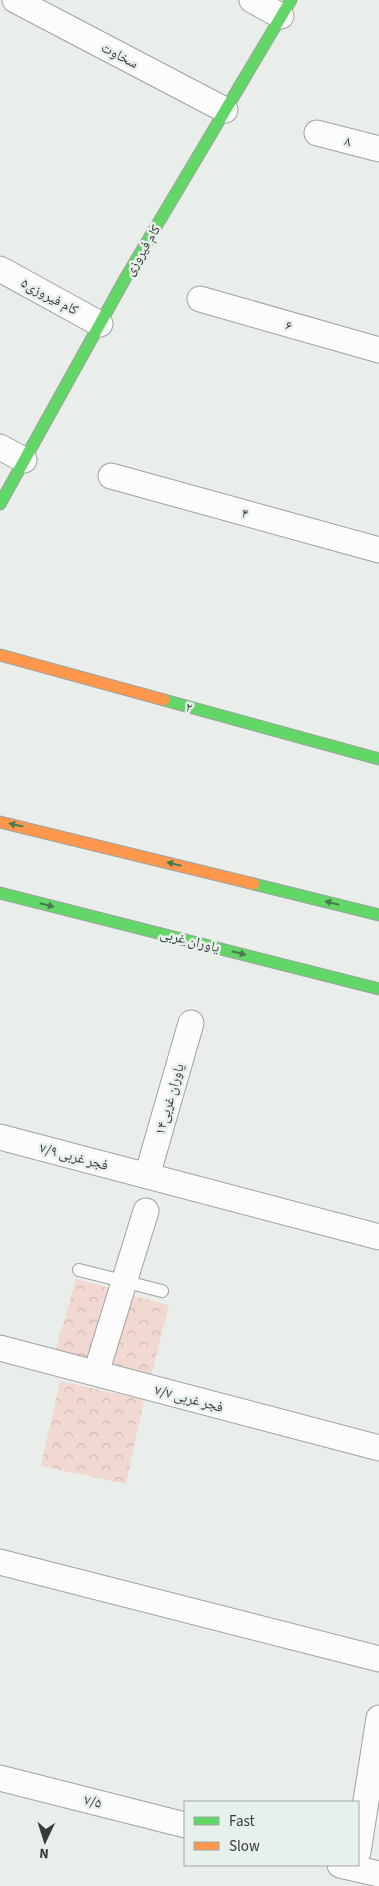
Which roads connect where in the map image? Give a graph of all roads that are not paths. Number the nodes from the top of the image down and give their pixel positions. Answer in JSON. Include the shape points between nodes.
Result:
{"nodes":[{"id":1,"x":15,"y":0,"type":"edge"},
{"id":2,"x":252,"y":0,"type":"edge"},
{"id":3,"x":286,"y":8,"type":"edge"},
{"id":4,"x":225,"y":110,"type":"junction"},
{"id":5,"x":317,"y":133,"type":"dead end"},
{"id":6,"x":379,"y":148,"type":"edge"},
{"id":7,"x":0,"y":269,"type":"edge"},
{"id":8,"x":200,"y":299,"type":"dead end"},
{"id":9,"x":100,"y":324,"type":"junction"},
{"id":10,"x":379,"y":350,"type":"edge"},
{"id":11,"x":0,"y":447,"type":"edge"},
{"id":12,"x":24,"y":460,"type":"junction"},
{"id":13,"x":111,"y":476,"type":"dead end"},
{"id":14,"x":0,"y":504,"type":"edge"},
{"id":15,"x":379,"y":550,"type":"edge"},
{"id":16,"x":0,"y":655,"type":"edge"},
{"id":17,"x":379,"y":759,"type":"edge"},
{"id":18,"x":0,"y":822,"type":"edge"},
{"id":19,"x":0,"y":893,"type":"edge"},
{"id":20,"x":379,"y":915,"type":"edge"},
{"id":21,"x":379,"y":989,"type":"edge"},
{"id":22,"x":191,"y":1022,"type":"dead end"},
{"id":23,"x":0,"y":1137,"type":"edge"},
{"id":24,"x":147,"y":1176,"type":"junction"},
{"id":25,"x":146,"y":1210,"type":"dead end"},
{"id":26,"x":379,"y":1237,"type":"edge"},
{"id":27,"x":79,"y":1270,"type":"dead end"},
{"id":28,"x":124,"y":1282,"type":"junction"},
{"id":29,"x":162,"y":1291,"type":"dead end"},
{"id":30,"x":0,"y":1348,"type":"edge"},
{"id":31,"x":96,"y":1373,"type":"junction"},
{"id":32,"x":379,"y":1448,"type":"edge"},
{"id":33,"x":0,"y":1562,"type":"edge"},
{"id":34,"x":379,"y":1659,"type":"edge"},
{"id":35,"x":379,"y":1718,"type":"edge"},
{"id":36,"x":0,"y":1778,"type":"edge"},
{"id":37,"x":184,"y":1825,"type":"edge"},
{"id":38,"x":359,"y":1828,"type":"edge"},
{"id":39,"x":352,"y":1867,"type":"edge"},
{"id":40,"x":379,"y":1874,"type":"edge"}],
"edges":[{"from":1,"to":4,"type":"street","name":"سخاوت"},
{"from":2,"to":3,"type":"street"},
{"from":3,"to":4,"type":"street","name":"کام فیروزی"},
{"from":4,"to":9,"type":"street","name":"کام فیروزی"},
{"from":5,"to":6,"type":"street","name":"۸"},
{"from":7,"to":9,"type":"street","name":"کام فیروزی۵"},
{"from":8,"to":10,"type":"street","name":"۶"},
{"from":9,"to":12,"type":"street","name":"کام فیروزی"},
{"from":11,"to":12,"type":"street"},
{"from":12,"to":14,"type":"street","name":"کام فیروزی"},
{"from":13,"to":15,"type":"street","name":"۴"},
{"from":16,"to":17,"type":"street","name":"۲"},
{"from":20,"to":18,"type":"street","one_way":true},
{"from":19,"to":21,"type":"street","name":"یاوران غربی","one_way":true},
{"from":22,"to":24,"type":"street","name":"یاوران غربی۱۴"},
{"from":23,"to":24,"type":"street","name":"۷/۹ فجر غربی"},
{"from":24,"to":26,"type":"street","name":"۷/۹ فجر غربی"},
{"from":25,"to":28,"type":"street"},
{"from":27,"to":28,"type":"lane"},
{"from":28,"to":29,"type":"lane"},
{"from":28,"to":31,"type":"street"},
{"from":30,"to":31,"type":"street","name":"۷/۷ فجر غربی"},
{"from":31,"to":32,"type":"street","name":"۷/۷ فجر غربی"},
{"from":33,"to":34,"type":"street"},
{"from":35,"to":38,"type":"street"},
{"from":36,"to":37,"type":"street","name":"۷/۵"},
{"from":39,"to":40,"type":"street"}]}
